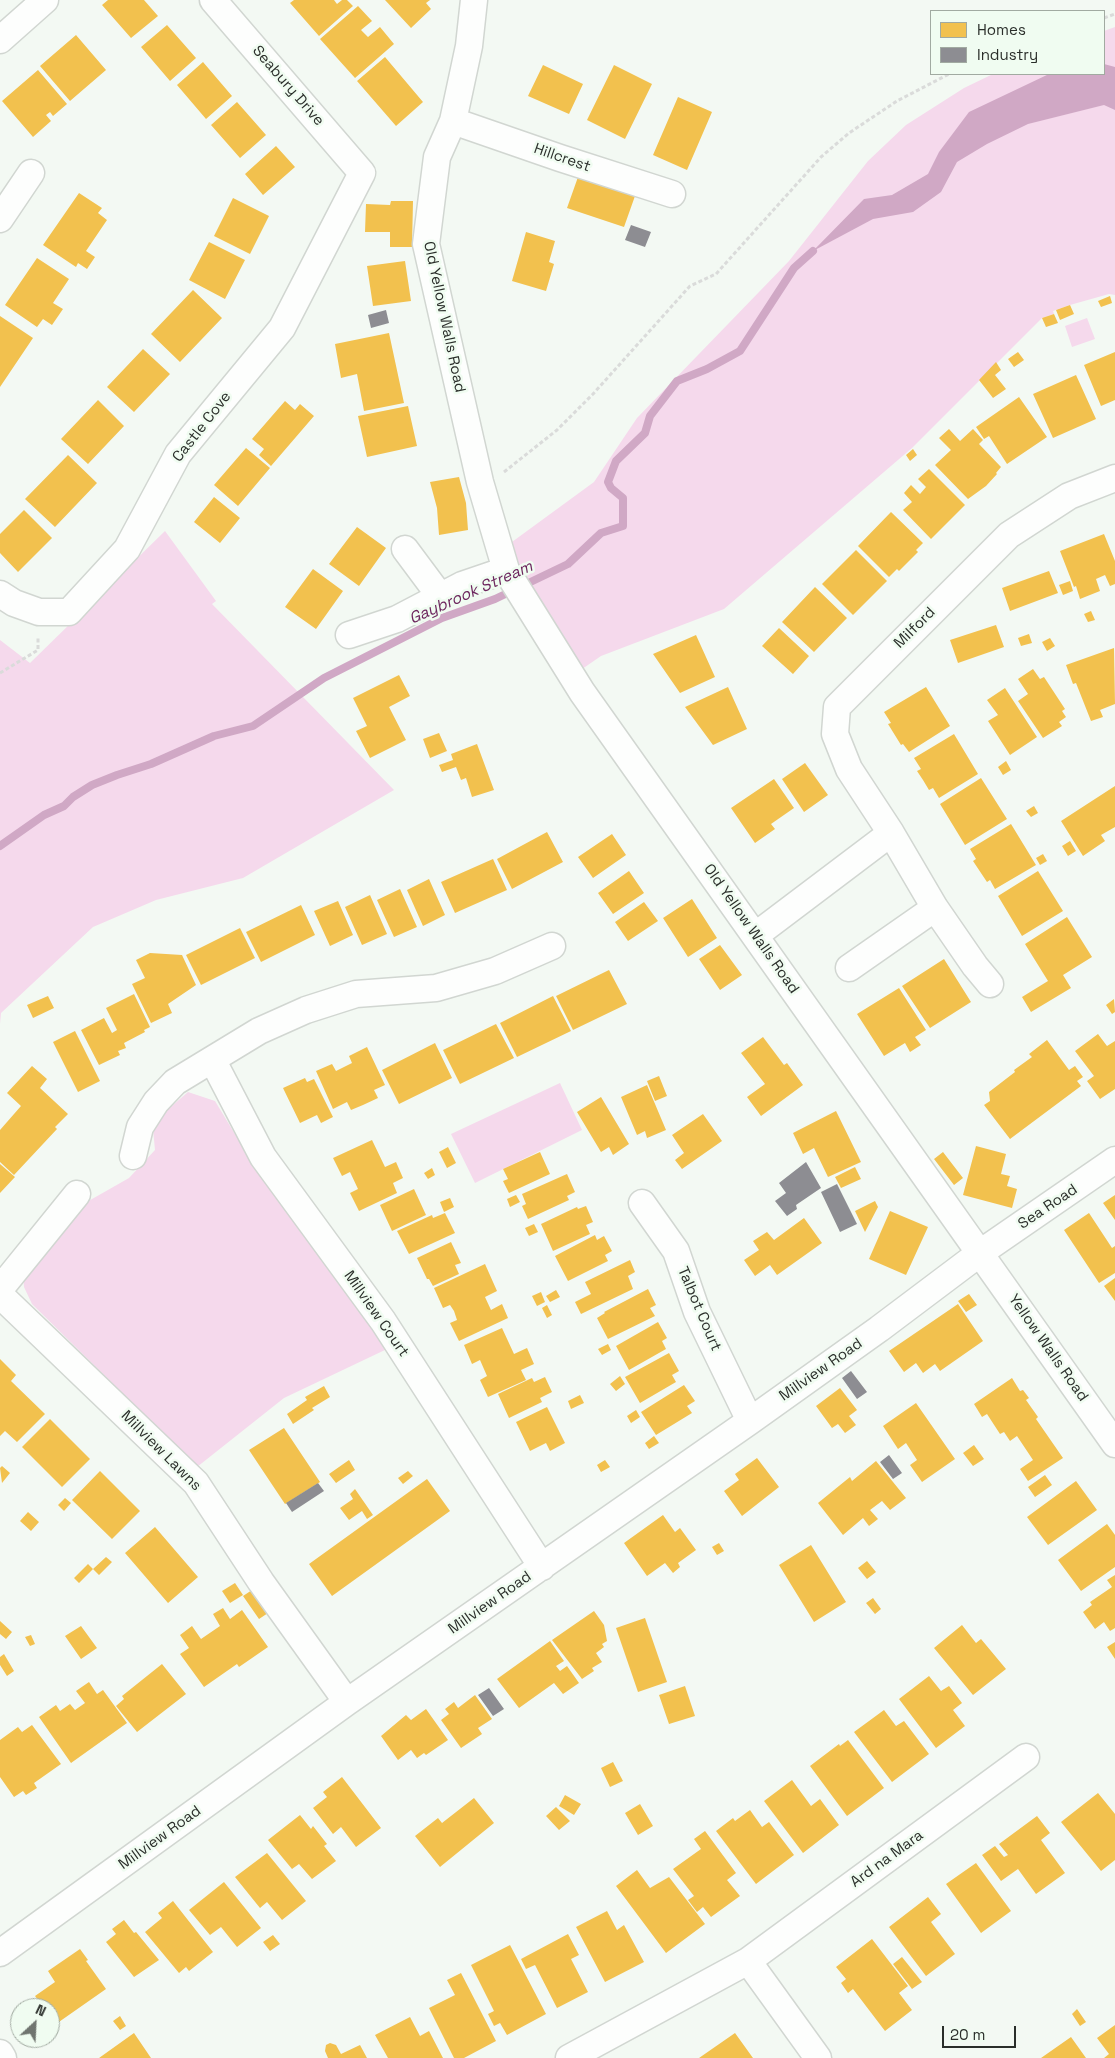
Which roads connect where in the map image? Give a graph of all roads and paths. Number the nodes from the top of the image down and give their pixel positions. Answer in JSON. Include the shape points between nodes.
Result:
{"nodes":[{"id":1,"x":45,"y":0,"type":"edge"},
{"id":2,"x":213,"y":0,"type":"edge"},
{"id":3,"x":474,"y":0,"type":"edge"},
{"id":4,"x":0,"y":40,"type":"edge"},
{"id":5,"x":946,"y":75,"type":"edge"},
{"id":6,"x":453,"y":121,"type":"junction"},
{"id":7,"x":31,"y":173,"type":"dead end"},
{"id":8,"x":362,"y":173,"type":"joint"},
{"id":9,"x":672,"y":194,"type":"dead end"},
{"id":10,"x":0,"y":219,"type":"edge"},
{"id":11,"x":1115,"y":478,"type":"edge"},
{"id":12,"x":480,"y":482,"type":"junction"},
{"id":13,"x":405,"y":548,"type":"dead end"},
{"id":14,"x":508,"y":572,"type":"junction"},
{"id":15,"x":0,"y":594,"type":"edge"},
{"id":16,"x":440,"y":596,"type":"junction"},
{"id":17,"x":39,"y":612,"type":"junction"},
{"id":18,"x":349,"y":636,"type":"dead end"},
{"id":19,"x":0,"y":673,"type":"edge"},
{"id":20,"x":891,"y":833,"type":"junction"},
{"id":21,"x":935,"y":908,"type":"junction"},
{"id":22,"x":756,"y":935,"type":"junction"},
{"id":23,"x":552,"y":946,"type":"dead end"},
{"id":24,"x":849,"y":968,"type":"dead end"},
{"id":25,"x":990,"y":984,"type":"dead end"},
{"id":26,"x":213,"y":1061,"type":"junction"},
{"id":27,"x":133,"y":1156,"type":"dead end"},
{"id":28,"x":1115,"y":1160,"type":"edge"},
{"id":29,"x":77,"y":1194,"type":"dead end"},
{"id":30,"x":642,"y":1203,"type":"dead end"},
{"id":31,"x":980,"y":1253,"type":"junction"},
{"id":32,"x":0,"y":1289,"type":"edge"},
{"id":33,"x":0,"y":1295,"type":"edge"},
{"id":34,"x":750,"y":1421,"type":"junction"},
{"id":35,"x":1115,"y":1444,"type":"edge"},
{"id":36,"x":542,"y":1567,"type":"junction"},
{"id":37,"x":347,"y":1702,"type":"junction"},
{"id":38,"x":1026,"y":1757,"type":"dead end"},
{"id":39,"x":0,"y":1953,"type":"edge"},
{"id":40,"x":748,"y":1961,"type":"junction"},
{"id":41,"x":0,"y":2054,"type":"edge"},
{"id":42,"x":3,"y":2058,"type":"edge"},
{"id":43,"x":569,"y":2058,"type":"edge"},
{"id":44,"x":818,"y":2058,"type":"edge"}],
"edges":[{"from":1,"to":4,"type":"street"},
{"from":2,"to":8,"type":"street","name":"Seabury Drive"},
{"from":3,"to":6,"type":"street","name":"Old Yellow Walls Road","via":[[469,46]]},
{"from":5,"to":12,"type":"path","via":[[897,101],[849,133],[821,157],[716,274],[690,286],[557,430],[497,477]]},
{"from":6,"to":9,"type":"street","name":"Hillcrest"},
{"from":6,"to":12,"type":"street","name":"Old Yellow Walls Road","via":[[437,157],[426,244]]},
{"from":7,"to":10,"type":"street"},
{"from":8,"to":17,"type":"street","name":"Castle Cove","via":[[282,328],[178,454],[127,548],[69,612]]},
{"from":11,"to":20,"type":"street","name":"Milford","via":[[1069,496],[1009,535],[837,706],[835,734],[848,769]]},
{"from":12,"to":14,"type":"street","name":"Old Yellow Walls Road"},
{"from":13,"to":16,"type":"street"},
{"from":14,"to":16,"type":"street","via":[[462,585]]},
{"from":14,"to":22,"type":"street","name":"Old Yellow Walls Road","via":[[582,692]]},
{"from":15,"to":17,"type":"street","name":"Castle Cove"},
{"from":16,"to":18,"type":"street","via":[[397,619]]},
{"from":17,"to":19,"type":"path","via":[[38,650]]},
{"from":20,"to":21,"type":"street","name":"Milford"},
{"from":20,"to":22,"type":"street"},
{"from":21,"to":24,"type":"street"},
{"from":21,"to":25,"type":"street","name":"Milford"},
{"from":22,"to":31,"type":"street","name":"Old Yellow Walls Road"},
{"from":23,"to":26,"type":"street","via":[[495,971],[436,988],[356,994],[306,1010],[260,1031]]},
{"from":26,"to":27,"type":"street","via":[[176,1082],[156,1102],[140,1127]]},
{"from":26,"to":36,"type":"street","name":"Millview Court","via":[[263,1157],[383,1321]]},
{"from":28,"to":31,"type":"street","name":"Sea Road"},
{"from":29,"to":32,"type":"street"},
{"from":30,"to":34,"type":"street","name":"Talbot Court","via":[[676,1251],[697,1312]]},
{"from":31,"to":34,"type":"street","name":"Millview Road"},
{"from":31,"to":35,"type":"street","name":"Yellow Walls Road"},
{"from":33,"to":37,"type":"street","name":"Millview Lawns","via":[[196,1483],[261,1582]]},
{"from":34,"to":36,"type":"street","name":"Millview Road"},
{"from":36,"to":37,"type":"street","name":"Millview Road"},
{"from":37,"to":39,"type":"street","name":"Millview Road"},
{"from":38,"to":40,"type":"street","name":"Ard na Mara"},
{"from":40,"to":43,"type":"street","name":"Ard na Mara"},
{"from":40,"to":44,"type":"street"},
{"from":41,"to":42,"type":"street"}]}
